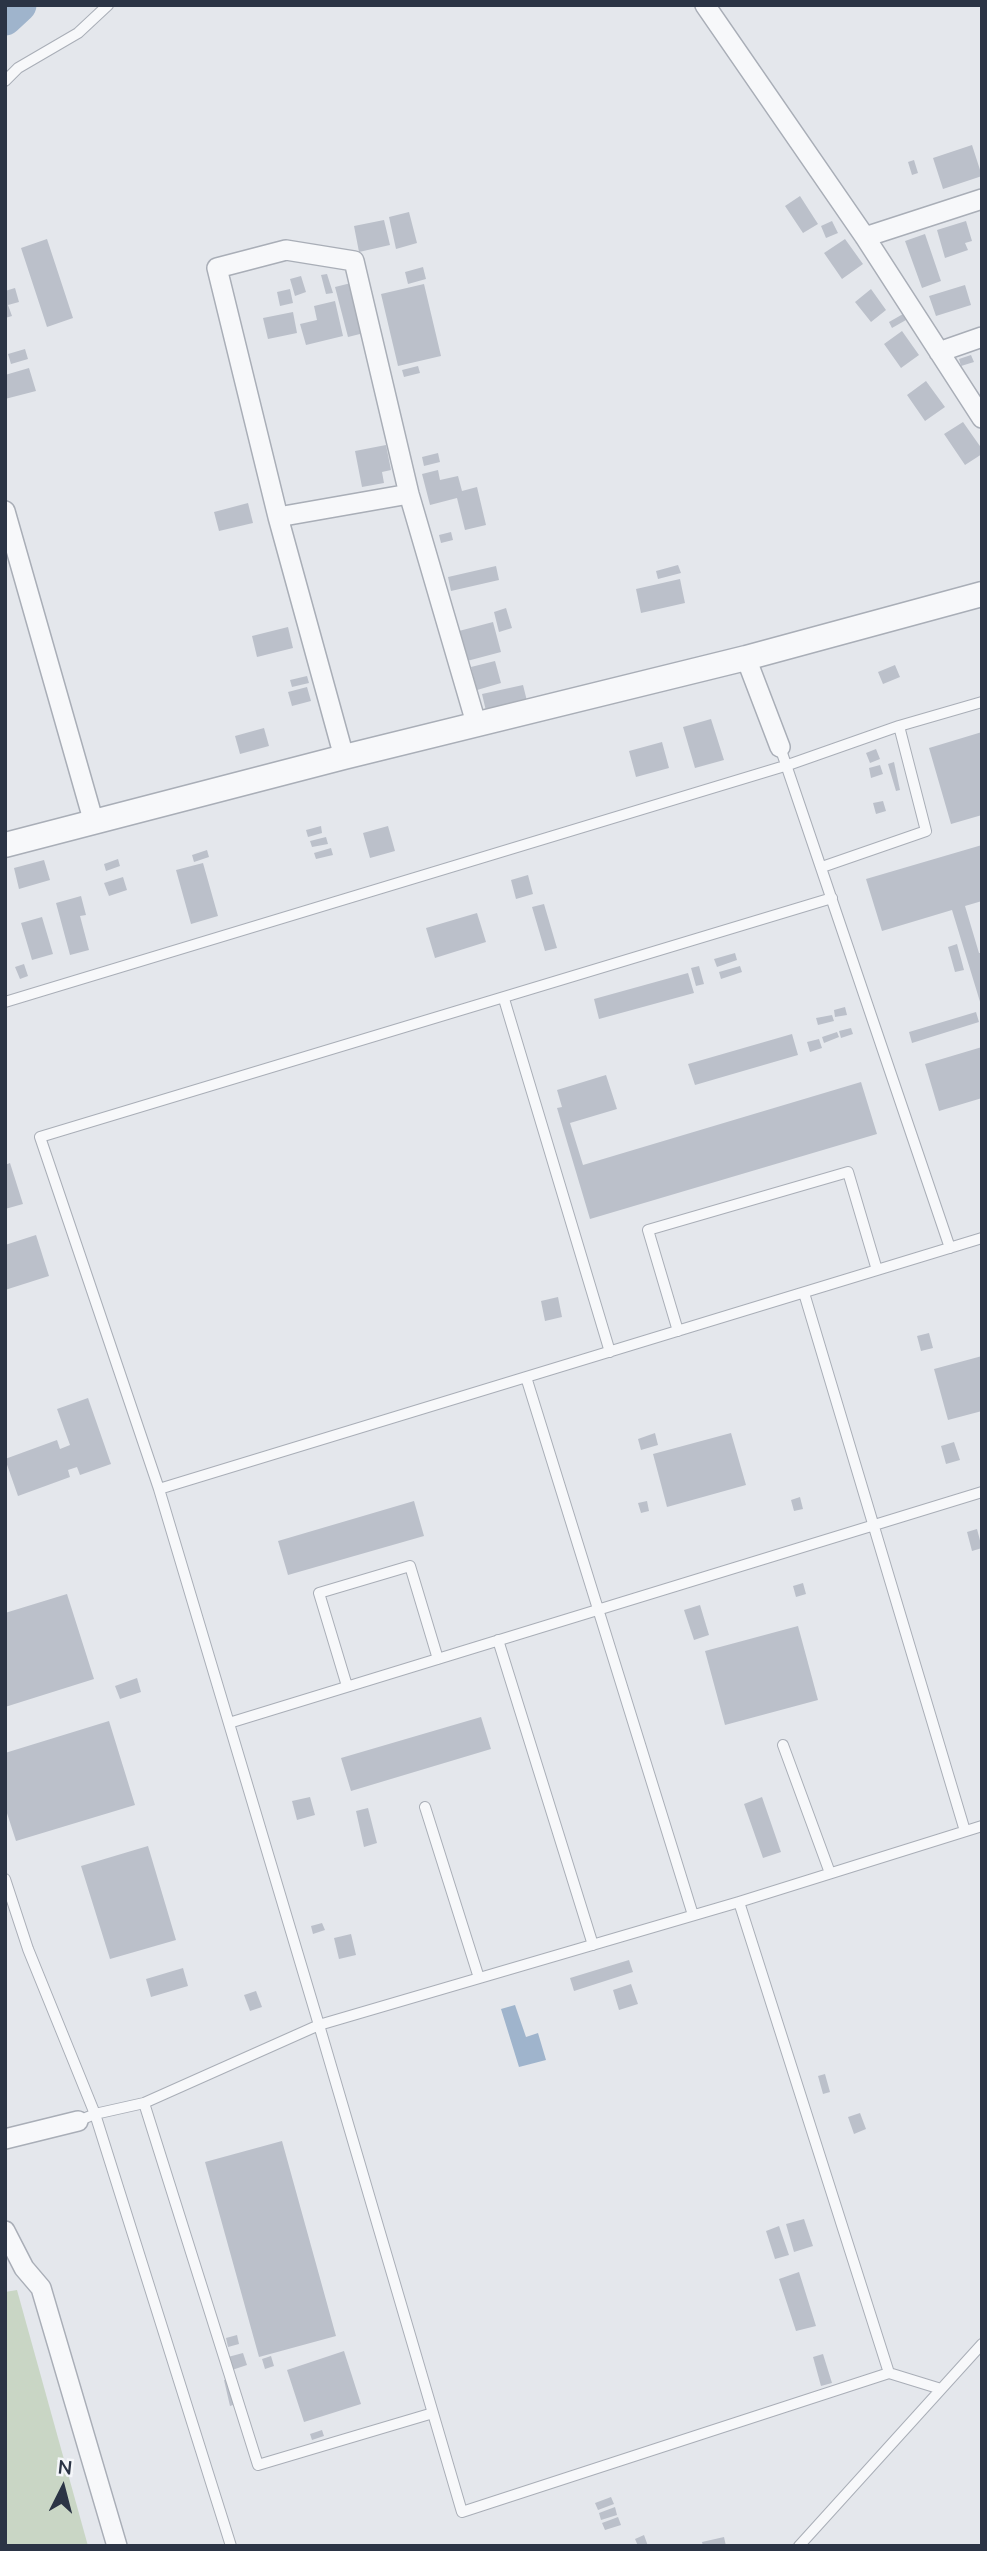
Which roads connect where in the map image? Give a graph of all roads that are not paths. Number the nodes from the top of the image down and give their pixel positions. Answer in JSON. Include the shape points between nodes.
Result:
{"nodes":[{"id":1,"x":108,"y":5,"type":"edge"},
{"id":2,"x":705,"y":5,"type":"edge"},
{"id":3,"x":5,"y":81,"type":"edge"},
{"id":4,"x":982,"y":199,"type":"edge"},
{"id":5,"x":865,"y":237,"type":"junction"},
{"id":6,"x":982,"y":337,"type":"edge"},
{"id":7,"x":939,"y":352,"type":"junction"},
{"id":8,"x":982,"y":418,"type":"edge"},
{"id":9,"x":409,"y":494,"type":"junction"},
{"id":10,"x":5,"y":511,"type":"edge"},
{"id":11,"x":278,"y":517,"type":"junction"},
{"id":12,"x":982,"y":594,"type":"edge"},
{"id":13,"x":746,"y":658,"type":"junction"},
{"id":14,"x":982,"y":702,"type":"edge"},
{"id":15,"x":476,"y":723,"type":"junction"},
{"id":16,"x":899,"y":726,"type":"junction"},
{"id":17,"x":780,"y":747,"type":"joint"},
{"id":18,"x":344,"y":757,"type":"junction"},
{"id":19,"x":788,"y":765,"type":"junction"},
{"id":20,"x":94,"y":823,"type":"junction"},
{"id":21,"x":5,"y":845,"type":"edge"},
{"id":22,"x":822,"y":867,"type":"junction"},
{"id":23,"x":832,"y":898,"type":"junction"},
{"id":24,"x":505,"y":999,"type":"junction"},
{"id":25,"x":5,"y":1002,"type":"edge"},
{"id":26,"x":982,"y":1238,"type":"edge"},
{"id":27,"x":950,"y":1248,"type":"junction"},
{"id":28,"x":877,"y":1270,"type":"junction"},
{"id":29,"x":804,"y":1293,"type":"junction"},
{"id":30,"x":678,"y":1331,"type":"junction"},
{"id":31,"x":610,"y":1352,"type":"junction"},
{"id":32,"x":526,"y":1377,"type":"junction"},
{"id":33,"x":159,"y":1489,"type":"junction"},
{"id":34,"x":982,"y":1492,"type":"edge"},
{"id":35,"x":874,"y":1525,"type":"junction"},
{"id":36,"x":598,"y":1609,"type":"junction"},
{"id":37,"x":498,"y":1640,"type":"junction"},
{"id":38,"x":438,"y":1659,"type":"junction"},
{"id":39,"x":347,"y":1686,"type":"junction"},
{"id":40,"x":229,"y":1723,"type":"junction"},
{"id":41,"x":783,"y":1745,"type":"dead end"},
{"id":42,"x":425,"y":1807,"type":"dead end"},
{"id":43,"x":982,"y":1826,"type":"edge"},
{"id":44,"x":965,"y":1831,"type":"junction"},
{"id":45,"x":830,"y":1873,"type":"junction"},
{"id":46,"x":5,"y":1879,"type":"edge"},
{"id":47,"x":739,"y":1902,"type":"junction"},
{"id":48,"x":694,"y":1915,"type":"junction"},
{"id":49,"x":593,"y":1944,"type":"junction"},
{"id":50,"x":479,"y":1978,"type":"junction"},
{"id":51,"x":319,"y":2025,"type":"junction"},
{"id":52,"x":144,"y":2104,"type":"junction"},
{"id":53,"x":86,"y":2118,"type":"junction"},
{"id":54,"x":5,"y":2139,"type":"edge"},
{"id":55,"x":5,"y":2231,"type":"edge"},
{"id":56,"x":15,"y":2267,"type":"edge"},
{"id":57,"x":982,"y":2344,"type":"edge"},
{"id":58,"x":889,"y":2373,"type":"junction"},
{"id":59,"x":941,"y":2389,"type":"junction"},
{"id":60,"x":433,"y":2413,"type":"junction"},
{"id":61,"x":117,"y":2546,"type":"edge"},
{"id":62,"x":231,"y":2546,"type":"edge"},
{"id":63,"x":799,"y":2546,"type":"edge"}],
"edges":[{"from":1,"to":3,"type":"lane","via":[[78,33],[18,68]]},
{"from":2,"to":5,"type":"street"},
{"from":4,"to":5,"type":"street"},
{"from":5,"to":7,"type":"street"},
{"from":6,"to":7,"type":"street"},
{"from":7,"to":8,"type":"street"},
{"from":9,"to":11,"type":"street"},
{"from":9,"to":11,"type":"street","via":[[354,261],[286,250],[217,268]]},
{"from":9,"to":15,"type":"street"},
{"from":10,"to":20,"type":"street"},
{"from":11,"to":18,"type":"street"},
{"from":12,"to":13,"type":"street"},
{"from":13,"to":15,"type":"street"},
{"from":13,"to":17,"type":"street"},
{"from":14,"to":16,"type":"lane"},
{"from":15,"to":18,"type":"street"},
{"from":16,"to":19,"type":"lane"},
{"from":16,"to":22,"type":"lane","via":[[926,831]]},
{"from":17,"to":19,"type":"lane"},
{"from":18,"to":20,"type":"street"},
{"from":19,"to":22,"type":"lane"},
{"from":19,"to":25,"type":"lane"},
{"from":20,"to":21,"type":"street"},
{"from":22,"to":23,"type":"lane"},
{"from":23,"to":24,"type":"lane"},
{"from":23,"to":27,"type":"lane"},
{"from":24,"to":31,"type":"lane"},
{"from":24,"to":33,"type":"lane","via":[[40,1137]]},
{"from":26,"to":27,"type":"lane"},
{"from":27,"to":28,"type":"lane"},
{"from":28,"to":29,"type":"lane"},
{"from":28,"to":30,"type":"lane","via":[[848,1172],[648,1230]]},
{"from":29,"to":30,"type":"lane"},
{"from":29,"to":35,"type":"lane"},
{"from":30,"to":31,"type":"lane"},
{"from":31,"to":32,"type":"lane"},
{"from":32,"to":33,"type":"lane"},
{"from":32,"to":36,"type":"lane"},
{"from":33,"to":40,"type":"lane"},
{"from":34,"to":35,"type":"lane"},
{"from":35,"to":36,"type":"lane"},
{"from":35,"to":44,"type":"lane"},
{"from":36,"to":37,"type":"lane"},
{"from":36,"to":48,"type":"lane"},
{"from":37,"to":38,"type":"lane"},
{"from":37,"to":49,"type":"lane"},
{"from":38,"to":39,"type":"lane"},
{"from":38,"to":39,"type":"lane","via":[[410,1566],[319,1593]]},
{"from":39,"to":40,"type":"lane"},
{"from":40,"to":51,"type":"lane"},
{"from":41,"to":45,"type":"lane"},
{"from":42,"to":50,"type":"lane"},
{"from":43,"to":44,"type":"lane"},
{"from":44,"to":45,"type":"lane"},
{"from":45,"to":47,"type":"lane"},
{"from":46,"to":53,"type":"lane"},
{"from":47,"to":48,"type":"lane"},
{"from":47,"to":58,"type":"lane"},
{"from":48,"to":49,"type":"lane"},
{"from":49,"to":50,"type":"lane"},
{"from":50,"to":51,"type":"lane"},
{"from":51,"to":52,"type":"lane"},
{"from":51,"to":60,"type":"lane"},
{"from":52,"to":53,"type":"lane"},
{"from":52,"to":60,"type":"lane","via":[[258,2465]]},
{"from":53,"to":54,"type":"street"},
{"from":53,"to":62,"type":"lane"},
{"from":55,"to":56,"type":"street"},
{"from":56,"to":61,"type":"street","via":[[41,2288]]},
{"from":57,"to":59,"type":"lane"},
{"from":58,"to":59,"type":"lane"},
{"from":58,"to":60,"type":"lane","via":[[462,2512]]},
{"from":59,"to":63,"type":"lane"}]}
